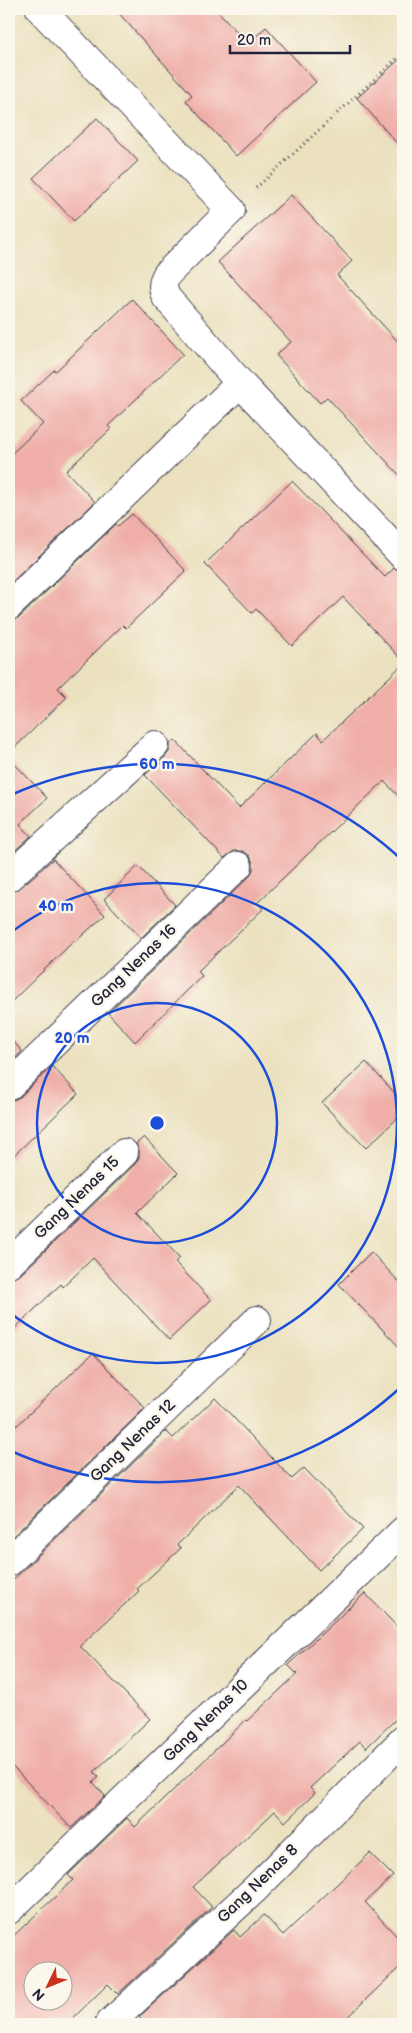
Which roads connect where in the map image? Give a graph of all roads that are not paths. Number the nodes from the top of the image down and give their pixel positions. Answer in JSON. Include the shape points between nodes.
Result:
{"nodes":[{"id":1,"x":40,"y":9,"type":"edge"},
{"id":2,"x":240,"y":383,"type":"junction"},
{"id":3,"x":403,"y":556,"type":"edge"},
{"id":4,"x":9,"y":606,"type":"edge"},
{"id":5,"x":155,"y":745,"type":"dead end"},
{"id":6,"x":238,"y":866,"type":"dead end"},
{"id":7,"x":9,"y":877,"type":"edge"},
{"id":8,"x":9,"y":1086,"type":"edge"},
{"id":9,"x":124,"y":1153,"type":"dead end"},
{"id":10,"x":9,"y":1264,"type":"edge"},
{"id":11,"x":257,"y":1320,"type":"dead end"},
{"id":12,"x":403,"y":1531,"type":"edge"},
{"id":13,"x":9,"y":1562,"type":"edge"},
{"id":14,"x":403,"y":1740,"type":"edge"},
{"id":15,"x":9,"y":1910,"type":"edge"},
{"id":16,"x":109,"y":2024,"type":"edge"}],
"edges":[{"from":1,"to":2,"type":"street","via":[[231,210],[167,274],[162,289]]},
{"from":2,"to":3,"type":"street"},
{"from":2,"to":4,"type":"street"},
{"from":5,"to":7,"type":"street"},
{"from":6,"to":8,"type":"street","name":"Gang Nenas 16"},
{"from":9,"to":10,"type":"street","name":"Gang Nenas 15"},
{"from":11,"to":13,"type":"street","name":"Gang Nenas 12"},
{"from":12,"to":15,"type":"street","name":"Gang Nenas 10"},
{"from":14,"to":16,"type":"street","name":"Gang Nenas 8","via":[[255,1889]]}]}
